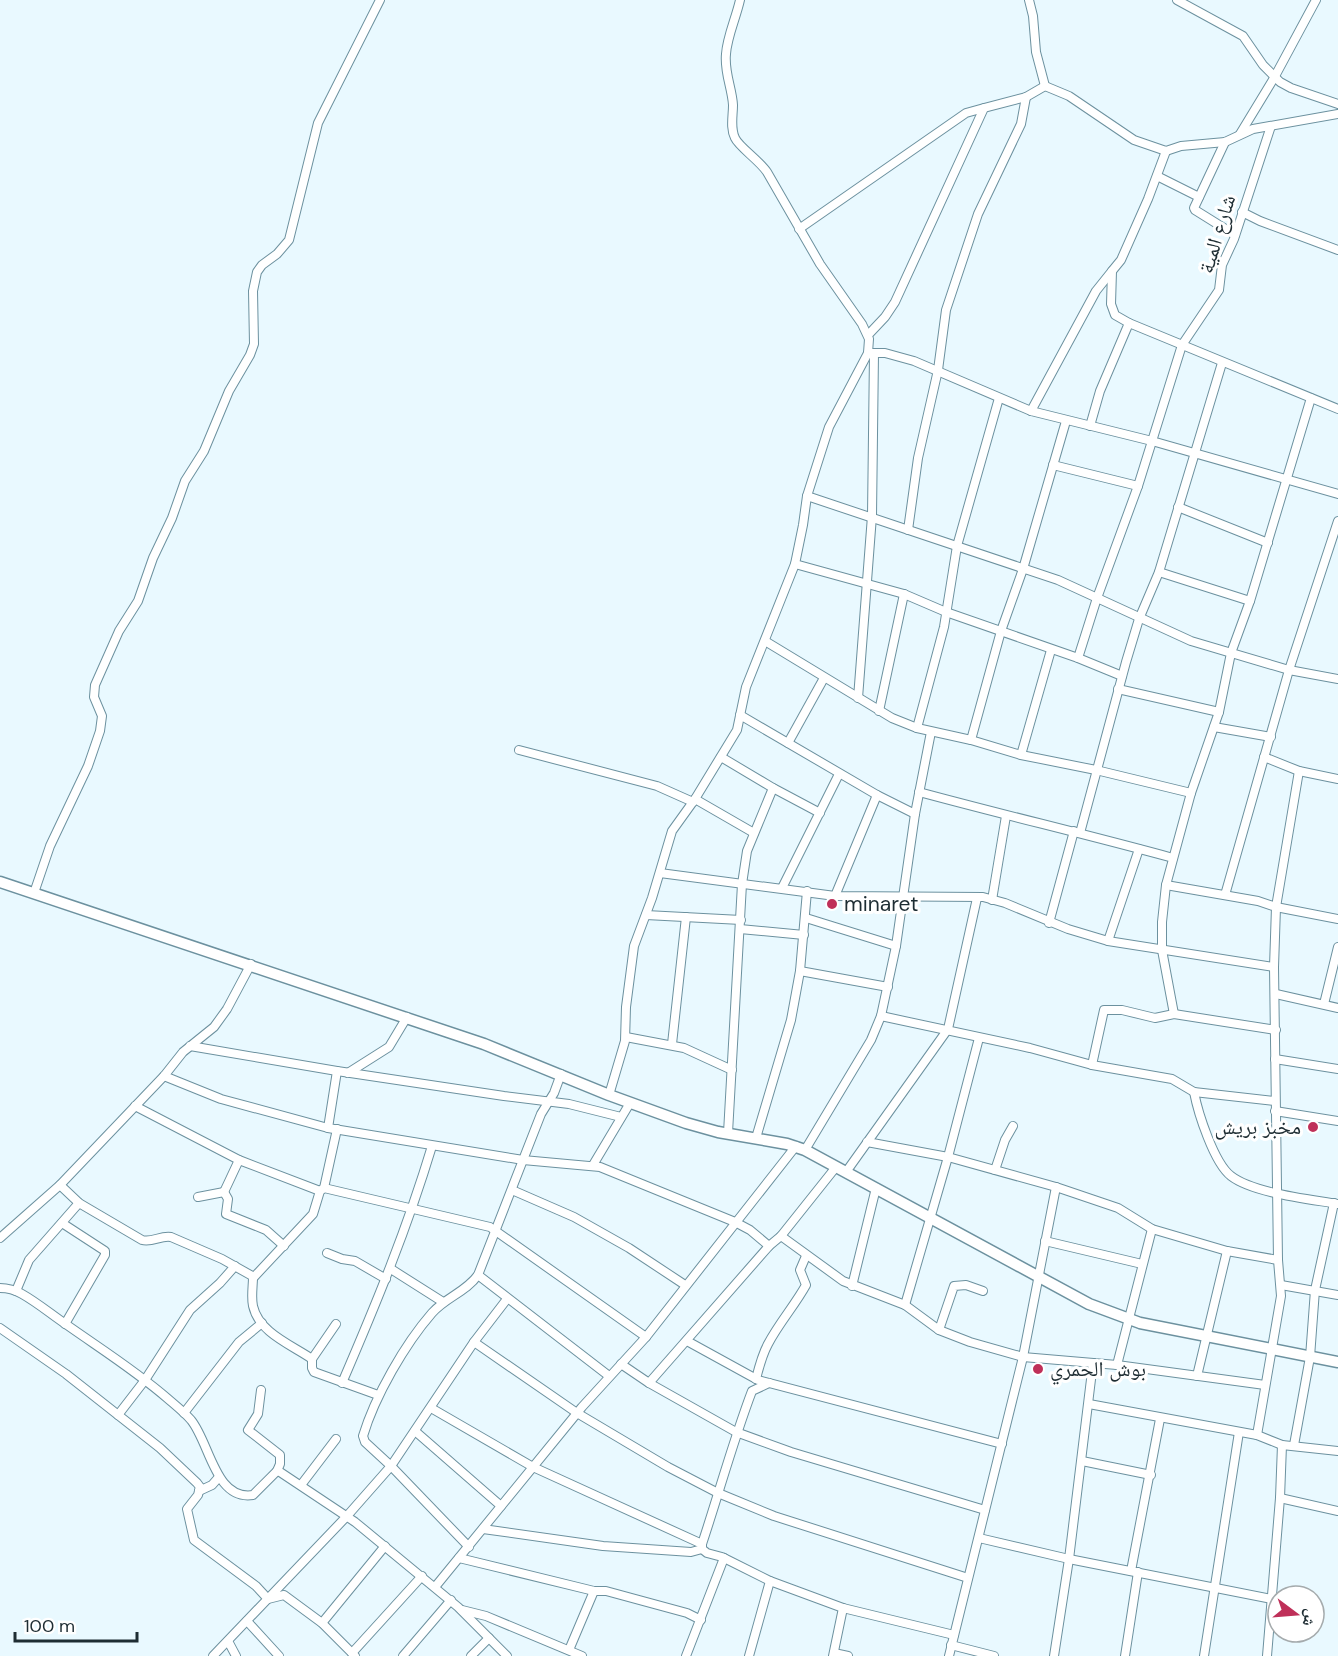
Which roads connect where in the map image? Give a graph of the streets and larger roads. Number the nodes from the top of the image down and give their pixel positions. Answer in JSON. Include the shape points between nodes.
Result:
{"nodes":[{"id":1,"x":380,"y":0,"type":"edge"},
{"id":2,"x":740,"y":0,"type":"edge"},
{"id":3,"x":1029,"y":0,"type":"edge"},
{"id":4,"x":1177,"y":0,"type":"edge"},
{"id":5,"x":1316,"y":0,"type":"edge"},
{"id":6,"x":1274,"y":78,"type":"junction"},
{"id":7,"x":1045,"y":86,"type":"junction"},
{"id":8,"x":1026,"y":97,"type":"junction"},
{"id":9,"x":1338,"y":104,"type":"edge"},
{"id":10,"x":984,"y":108,"type":"junction"},
{"id":11,"x":1338,"y":114,"type":"edge"},
{"id":12,"x":1271,"y":126,"type":"junction"},
{"id":13,"x":1240,"y":134,"type":"junction"},
{"id":14,"x":1225,"y":142,"type":"junction"},
{"id":15,"x":1166,"y":151,"type":"junction"},
{"id":16,"x":1157,"y":176,"type":"junction"},
{"id":17,"x":1199,"y":197,"type":"junction"},
{"id":18,"x":1242,"y":212,"type":"junction"},
{"id":19,"x":799,"y":229,"type":"junction"},
{"id":20,"x":1235,"y":235,"type":"junction"},
{"id":21,"x":1338,"y":250,"type":"edge"},
{"id":22,"x":1112,"y":271,"type":"junction"},
{"id":23,"x":1129,"y":323,"type":"junction"},
{"id":24,"x":868,"y":335,"type":"junction"},
{"id":25,"x":1182,"y":345,"type":"junction"},
{"id":26,"x":871,"y":353,"type":"junction"},
{"id":27,"x":1222,"y":363,"type":"junction"},
{"id":28,"x":938,"y":370,"type":"junction"},
{"id":29,"x":999,"y":398,"type":"junction"},
{"id":30,"x":1311,"y":398,"type":"junction"},
{"id":31,"x":1338,"y":409,"type":"edge"},
{"id":32,"x":1031,"y":411,"type":"junction"},
{"id":33,"x":1066,"y":421,"type":"junction"},
{"id":34,"x":1090,"y":426,"type":"junction"},
{"id":35,"x":1152,"y":441,"type":"junction"},
{"id":36,"x":1194,"y":454,"type":"junction"},
{"id":37,"x":1053,"y":465,"type":"junction"},
{"id":38,"x":1287,"y":480,"type":"junction"},
{"id":39,"x":1138,"y":486,"type":"junction"},
{"id":40,"x":1338,"y":494,"type":"edge"},
{"id":41,"x":807,"y":496,"type":"junction"},
{"id":42,"x":1178,"y":507,"type":"junction"},
{"id":43,"x":872,"y":516,"type":"junction"},
{"id":44,"x":1338,"y":520,"type":"edge"},
{"id":45,"x":908,"y":530,"type":"junction"},
{"id":46,"x":1268,"y":543,"type":"junction"},
{"id":47,"x":957,"y":546,"type":"junction"},
{"id":48,"x":795,"y":564,"type":"junction"},
{"id":49,"x":1023,"y":569,"type":"junction"},
{"id":50,"x":1159,"y":572,"type":"junction"},
{"id":51,"x":866,"y":584,"type":"junction"},
{"id":52,"x":904,"y":594,"type":"junction"},
{"id":53,"x":1097,"y":598,"type":"junction"},
{"id":54,"x":1250,"y":601,"type":"junction"},
{"id":55,"x":946,"y":612,"type":"junction"},
{"id":56,"x":1139,"y":619,"type":"junction"},
{"id":57,"x":1001,"y":631,"type":"junction"},
{"id":58,"x":765,"y":641,"type":"junction"},
{"id":59,"x":1051,"y":650,"type":"junction"},
{"id":60,"x":1231,"y":653,"type":"junction"},
{"id":61,"x":1078,"y":658,"type":"junction"},
{"id":62,"x":1289,"y":670,"type":"junction"},
{"id":63,"x":1122,"y":676,"type":"junction"},
{"id":64,"x":824,"y":678,"type":"junction"},
{"id":65,"x":1338,"y":679,"type":"edge"},
{"id":66,"x":1118,"y":689,"type":"junction"},
{"id":67,"x":858,"y":698,"type":"junction"},
{"id":68,"x":879,"y":711,"type":"junction"},
{"id":69,"x":1219,"y":712,"type":"junction"},
{"id":70,"x":740,"y":715,"type":"junction"},
{"id":71,"x":1214,"y":727,"type":"junction"},
{"id":72,"x":916,"y":728,"type":"junction"},
{"id":73,"x":931,"y":732,"type":"junction"},
{"id":74,"x":1271,"y":737,"type":"junction"},
{"id":75,"x":971,"y":740,"type":"junction"},
{"id":76,"x":788,"y":743,"type":"junction"},
{"id":77,"x":519,"y":750,"type":"dead end"},
{"id":78,"x":1021,"y":755,"type":"junction"},
{"id":79,"x":721,"y":757,"type":"junction"},
{"id":80,"x":1264,"y":758,"type":"junction"},
{"id":81,"x":1096,"y":770,"type":"junction"},
{"id":82,"x":1299,"y":771,"type":"junction"},
{"id":83,"x":839,"y":774,"type":"junction"},
{"id":84,"x":1338,"y":779,"type":"edge"},
{"id":85,"x":773,"y":788,"type":"junction"},
{"id":86,"x":920,"y":792,"type":"junction"},
{"id":87,"x":1191,"y":793,"type":"junction"},
{"id":88,"x":877,"y":795,"type":"junction"},
{"id":89,"x":694,"y":800,"type":"junction"},
{"id":90,"x":820,"y":813,"type":"junction"},
{"id":91,"x":915,"y":814,"type":"junction"},
{"id":92,"x":1006,"y":816,"type":"junction"},
{"id":93,"x":1077,"y":832,"type":"junction"},
{"id":94,"x":754,"y":833,"type":"junction"},
{"id":95,"x":1139,"y":849,"type":"junction"},
{"id":96,"x":1173,"y":858,"type":"junction"},
{"id":97,"x":660,"y":873,"type":"junction"},
{"id":98,"x":0,"y":882,"type":"edge"},
{"id":99,"x":742,"y":884,"type":"junction"},
{"id":100,"x":1166,"y":885,"type":"junction"},
{"id":101,"x":782,"y":888,"type":"junction"},
{"id":102,"x":807,"y":891,"type":"junction"},
{"id":103,"x":34,"y":893,"type":"junction"},
{"id":104,"x":835,"y":896,"type":"junction"},
{"id":105,"x":902,"y":896,"type":"junction"},
{"id":106,"x":1225,"y":896,"type":"junction"},
{"id":107,"x":977,"y":898,"type":"junction"},
{"id":108,"x":992,"y":900,"type":"junction"},
{"id":109,"x":1276,"y":907,"type":"junction"},
{"id":110,"x":646,"y":915,"type":"junction"},
{"id":111,"x":686,"y":917,"type":"junction"},
{"id":112,"x":806,"y":918,"type":"junction"},
{"id":113,"x":1338,"y":919,"type":"edge"},
{"id":114,"x":1049,"y":923,"type":"junction"},
{"id":115,"x":740,"y":924,"type":"junction"},
{"id":116,"x":804,"y":935,"type":"junction"},
{"id":117,"x":1108,"y":941,"type":"junction"},
{"id":118,"x":896,"y":946,"type":"junction"},
{"id":119,"x":1338,"y":947,"type":"edge"},
{"id":120,"x":1162,"y":950,"type":"junction"},
{"id":121,"x":251,"y":964,"type":"junction"},
{"id":122,"x":1274,"y":967,"type":"junction"},
{"id":123,"x":800,"y":971,"type":"junction"},
{"id":124,"x":888,"y":987,"type":"junction"},
{"id":125,"x":1276,"y":994,"type":"junction"},
{"id":126,"x":1324,"y":1004,"type":"junction"},
{"id":127,"x":1338,"y":1008,"type":"edge"},
{"id":128,"x":1174,"y":1014,"type":"junction"},
{"id":129,"x":881,"y":1016,"type":"junction"},
{"id":130,"x":407,"y":1017,"type":"junction"},
{"id":131,"x":948,"y":1029,"type":"junction"},
{"id":132,"x":1276,"y":1030,"type":"junction"},
{"id":133,"x":626,"y":1037,"type":"junction"},
{"id":134,"x":979,"y":1038,"type":"junction"},
{"id":135,"x":672,"y":1044,"type":"junction"},
{"id":136,"x":190,"y":1046,"type":"junction"},
{"id":137,"x":1275,"y":1059,"type":"junction"},
{"id":138,"x":1092,"y":1065,"type":"junction"},
{"id":139,"x":1338,"y":1069,"type":"edge"},
{"id":140,"x":732,"y":1070,"type":"junction"},
{"id":141,"x":336,"y":1071,"type":"junction"},
{"id":142,"x":348,"y":1073,"type":"junction"},
{"id":143,"x":561,"y":1074,"type":"junction"},
{"id":144,"x":164,"y":1076,"type":"junction"},
{"id":145,"x":1194,"y":1092,"type":"junction"},
{"id":146,"x":609,"y":1095,"type":"junction"},
{"id":147,"x":548,"y":1101,"type":"junction"},
{"id":148,"x":1275,"y":1101,"type":"junction"},
{"id":149,"x":630,"y":1102,"type":"junction"},
{"id":150,"x":135,"y":1106,"type":"junction"},
{"id":151,"x":1275,"y":1111,"type":"junction"},
{"id":152,"x":621,"y":1117,"type":"junction"},
{"id":153,"x":1338,"y":1121,"type":"edge"},
{"id":154,"x":1013,"y":1126,"type":"dead end"},
{"id":155,"x":332,"y":1129,"type":"junction"},
{"id":156,"x":728,"y":1133,"type":"junction"},
{"id":157,"x":756,"y":1138,"type":"junction"},
{"id":158,"x":867,"y":1142,"type":"junction"},
{"id":159,"x":432,"y":1146,"type":"junction"},
{"id":160,"x":800,"y":1148,"type":"junction"},
{"id":161,"x":948,"y":1157,"type":"junction"},
{"id":162,"x":239,"y":1160,"type":"junction"},
{"id":163,"x":523,"y":1160,"type":"junction"},
{"id":164,"x":594,"y":1165,"type":"junction"},
{"id":165,"x":841,"y":1169,"type":"junction"},
{"id":166,"x":995,"y":1170,"type":"junction"},
{"id":167,"x":60,"y":1185,"type":"junction"},
{"id":168,"x":1056,"y":1187,"type":"junction"},
{"id":169,"x":876,"y":1188,"type":"junction"},
{"id":170,"x":322,"y":1189,"type":"junction"},
{"id":171,"x":512,"y":1190,"type":"junction"},
{"id":172,"x":224,"y":1192,"type":"junction"},
{"id":173,"x":1276,"y":1194,"type":"junction"},
{"id":174,"x":198,"y":1197,"type":"dead end"},
{"id":175,"x":79,"y":1203,"type":"junction"},
{"id":176,"x":1336,"y":1203,"type":"edge"},
{"id":177,"x":413,"y":1208,"type":"junction"},
{"id":178,"x":930,"y":1217,"type":"junction"},
{"id":179,"x":735,"y":1222,"type":"junction"},
{"id":180,"x":62,"y":1223,"type":"junction"},
{"id":181,"x":1152,"y":1229,"type":"junction"},
{"id":182,"x":496,"y":1230,"type":"junction"},
{"id":183,"x":781,"y":1236,"type":"junction"},
{"id":184,"x":0,"y":1238,"type":"edge"},
{"id":185,"x":1045,"y":1241,"type":"junction"},
{"id":186,"x":284,"y":1246,"type":"junction"},
{"id":187,"x":770,"y":1246,"type":"junction"},
{"id":188,"x":1227,"y":1251,"type":"junction"},
{"id":189,"x":327,"y":1253,"type":"dead end"},
{"id":190,"x":806,"y":1256,"type":"junction"},
{"id":191,"x":1278,"y":1260,"type":"junction"},
{"id":192,"x":1142,"y":1264,"type":"junction"},
{"id":193,"x":235,"y":1266,"type":"junction"},
{"id":194,"x":391,"y":1269,"type":"junction"},
{"id":195,"x":478,"y":1275,"type":"junction"},
{"id":196,"x":253,"y":1277,"type":"junction"},
{"id":197,"x":1038,"y":1277,"type":"junction"},
{"id":198,"x":386,"y":1279,"type":"junction"},
{"id":199,"x":685,"y":1285,"type":"junction"},
{"id":200,"x":1281,"y":1285,"type":"junction"},
{"id":201,"x":852,"y":1286,"type":"junction"},
{"id":202,"x":0,"y":1288,"type":"edge"},
{"id":203,"x":983,"y":1290,"type":"dead end"},
{"id":204,"x":1315,"y":1290,"type":"junction"},
{"id":205,"x":16,"y":1291,"type":"junction"},
{"id":206,"x":1338,"y":1295,"type":"edge"},
{"id":207,"x":507,"y":1299,"type":"junction"},
{"id":208,"x":443,"y":1302,"type":"junction"},
{"id":209,"x":905,"y":1305,"type":"junction"},
{"id":210,"x":1129,"y":1320,"type":"junction"},
{"id":211,"x":262,"y":1323,"type":"junction"},
{"id":212,"x":65,"y":1324,"type":"junction"},
{"id":213,"x":336,"y":1324,"type":"dead end"},
{"id":214,"x":0,"y":1328,"type":"edge"},
{"id":215,"x":939,"y":1330,"type":"junction"},
{"id":216,"x":646,"y":1337,"type":"junction"},
{"id":217,"x":1206,"y":1337,"type":"junction"},
{"id":218,"x":687,"y":1341,"type":"junction"},
{"id":219,"x":474,"y":1342,"type":"junction"},
{"id":220,"x":1272,"y":1350,"type":"junction"},
{"id":221,"x":1023,"y":1356,"type":"junction"},
{"id":222,"x":1310,"y":1358,"type":"junction"},
{"id":223,"x":312,"y":1359,"type":"junction"},
{"id":224,"x":1338,"y":1362,"type":"edge"},
{"id":225,"x":1093,"y":1363,"type":"junction"},
{"id":226,"x":621,"y":1364,"type":"junction"},
{"id":227,"x":1117,"y":1365,"type":"junction"},
{"id":228,"x":609,"y":1376,"type":"junction"},
{"id":229,"x":1197,"y":1376,"type":"junction"},
{"id":230,"x":756,"y":1379,"type":"junction"},
{"id":231,"x":145,"y":1380,"type":"junction"},
{"id":232,"x":342,"y":1383,"type":"junction"},
{"id":233,"x":649,"y":1383,"type":"junction"},
{"id":234,"x":769,"y":1383,"type":"junction"},
{"id":235,"x":1265,"y":1385,"type":"junction"},
{"id":236,"x":261,"y":1390,"type":"dead end"},
{"id":237,"x":378,"y":1395,"type":"junction"},
{"id":238,"x":1089,"y":1404,"type":"junction"},
{"id":239,"x":431,"y":1408,"type":"junction"},
{"id":240,"x":184,"y":1413,"type":"junction"},
{"id":241,"x":577,"y":1413,"type":"junction"},
{"id":242,"x":118,"y":1415,"type":"junction"},
{"id":243,"x":1160,"y":1419,"type":"junction"},
{"id":244,"x":415,"y":1431,"type":"junction"},
{"id":245,"x":736,"y":1432,"type":"junction"},
{"id":246,"x":1239,"y":1432,"type":"junction"},
{"id":247,"x":1257,"y":1435,"type":"junction"},
{"id":248,"x":336,"y":1439,"type":"dead end"},
{"id":249,"x":1002,"y":1444,"type":"junction"},
{"id":250,"x":1282,"y":1445,"type":"junction"},
{"id":251,"x":1294,"y":1445,"type":"junction"},
{"id":252,"x":1338,"y":1450,"type":"edge"},
{"id":253,"x":1082,"y":1461,"type":"junction"},
{"id":254,"x":392,"y":1466,"type":"junction"},
{"id":255,"x":533,"y":1467,"type":"junction"},
{"id":256,"x":277,"y":1471,"type":"junction"},
{"id":257,"x":1151,"y":1475,"type":"junction"},
{"id":258,"x":219,"y":1477,"type":"junction"},
{"id":259,"x":302,"y":1485,"type":"junction"},
{"id":260,"x":199,"y":1491,"type":"junction"},
{"id":261,"x":718,"y":1493,"type":"junction"},
{"id":262,"x":1280,"y":1498,"type":"junction"},
{"id":263,"x":501,"y":1506,"type":"junction"},
{"id":264,"x":985,"y":1510,"type":"junction"},
{"id":265,"x":1338,"y":1511,"type":"edge"},
{"id":266,"x":347,"y":1516,"type":"junction"},
{"id":267,"x":483,"y":1529,"type":"junction"},
{"id":268,"x":979,"y":1538,"type":"junction"},
{"id":269,"x":384,"y":1546,"type":"junction"},
{"id":270,"x":702,"y":1546,"type":"junction"},
{"id":271,"x":469,"y":1547,"type":"junction"},
{"id":272,"x":459,"y":1558,"type":"junction"},
{"id":273,"x":724,"y":1558,"type":"junction"},
{"id":274,"x":1069,"y":1558,"type":"junction"},
{"id":275,"x":1135,"y":1572,"type":"junction"},
{"id":276,"x":422,"y":1576,"type":"junction"},
{"id":277,"x":968,"y":1578,"type":"junction"},
{"id":278,"x":770,"y":1581,"type":"junction"},
{"id":279,"x":1273,"y":1584,"type":"edge"},
{"id":280,"x":435,"y":1587,"type":"junction"},
{"id":281,"x":1214,"y":1587,"type":"junction"},
{"id":282,"x":594,"y":1591,"type":"junction"},
{"id":283,"x":1266,"y":1598,"type":"edge"},
{"id":284,"x":268,"y":1599,"type":"junction"},
{"id":285,"x":451,"y":1600,"type":"junction"},
{"id":286,"x":843,"y":1608,"type":"junction"},
{"id":287,"x":462,"y":1610,"type":"junction"},
{"id":288,"x":701,"y":1620,"type":"junction"},
{"id":289,"x":247,"y":1621,"type":"junction"},
{"id":290,"x":322,"y":1623,"type":"junction"},
{"id":291,"x":954,"y":1635,"type":"junction"},
{"id":292,"x":489,"y":1638,"type":"junction"},
{"id":293,"x":228,"y":1641,"type":"junction"},
{"id":294,"x":951,"y":1645,"type":"junction"},
{"id":295,"x":569,"y":1650,"type":"junction"},
{"id":296,"x":353,"y":1655,"type":"edge"},
{"id":297,"x":833,"y":1655,"type":"edge"},
{"id":298,"x":213,"y":1656,"type":"edge"},
{"id":299,"x":236,"y":1656,"type":"edge"},
{"id":300,"x":279,"y":1656,"type":"edge"},
{"id":301,"x":403,"y":1656,"type":"edge"},
{"id":302,"x":471,"y":1656,"type":"edge"},
{"id":303,"x":507,"y":1656,"type":"edge"},
{"id":304,"x":582,"y":1656,"type":"edge"},
{"id":305,"x":686,"y":1656,"type":"edge"},
{"id":306,"x":749,"y":1656,"type":"edge"},
{"id":307,"x":848,"y":1656,"type":"edge"},
{"id":308,"x":949,"y":1656,"type":"edge"},
{"id":309,"x":994,"y":1656,"type":"edge"},
{"id":310,"x":1054,"y":1656,"type":"edge"},
{"id":311,"x":1125,"y":1656,"type":"edge"},
{"id":312,"x":1204,"y":1656,"type":"edge"}],
"edges":[{"from":1,"to":103,"type":"street","via":[[318,123],[289,240],[262,265],[254,279],[254,338],[250,355],[229,391],[204,451],[185,481],[138,601],[119,631],[95,686],[94,696],[102,717],[100,731]]},
{"from":2,"to":19,"type":"street","via":[[726,53],[735,138],[761,163]]},
{"from":3,"to":7,"type":"street"},
{"from":4,"to":6,"type":"street","via":[[1243,36]]},
{"from":5,"to":6,"type":"street"},
{"from":6,"to":9,"type":"street"},
{"from":6,"to":13,"type":"street"},
{"from":7,"to":8,"type":"street"},
{"from":7,"to":15,"type":"street","via":[[1070,96],[1134,140]]},
{"from":8,"to":10,"type":"street"},
{"from":8,"to":28,"type":"street","via":[[1021,124],[978,214],[946,310]]},
{"from":10,"to":19,"type":"street","via":[[966,113]]},
{"from":10,"to":24,"type":"street","via":[[895,302]]},
{"from":11,"to":12,"type":"street"},
{"from":12,"to":13,"type":"street"},
{"from":12,"to":18,"type":"street","name":"شارع المية"},
{"from":13,"to":14,"type":"street"},
{"from":14,"to":15,"type":"street"},
{"from":14,"to":17,"type":"street"},
{"from":15,"to":16,"type":"street"},
{"from":16,"to":17,"type":"street"},
{"from":16,"to":22,"type":"street","via":[[1121,260]]},
{"from":17,"to":20,"type":"street","via":[[1195,210]]},
{"from":18,"to":20,"type":"street","name":"شارع المية"},
{"from":18,"to":21,"type":"street"},
{"from":19,"to":24,"type":"street"},
{"from":20,"to":25,"type":"street","name":"شارع المية","via":[[1222,266],[1219,290]]},
{"from":22,"to":23,"type":"street","via":[[1111,304],[1115,315]]},
{"from":22,"to":32,"type":"street","via":[[1096,291]]},
{"from":23,"to":25,"type":"street"},
{"from":23,"to":34,"type":"street","via":[[1100,391]]},
{"from":24,"to":26,"type":"street"},
{"from":25,"to":27,"type":"street"},
{"from":25,"to":35,"type":"street","name":"شارع المية"},
{"from":26,"to":28,"type":"street","via":[[897,355]]},
{"from":26,"to":41,"type":"street","via":[[832,419]]},
{"from":26,"to":43,"type":"street"},
{"from":27,"to":30,"type":"street"},
{"from":27,"to":36,"type":"street"},
{"from":28,"to":29,"type":"street"},
{"from":28,"to":45,"type":"street","via":[[918,458]]},
{"from":29,"to":32,"type":"street"},
{"from":29,"to":47,"type":"street"},
{"from":30,"to":31,"type":"street"},
{"from":30,"to":38,"type":"street"},
{"from":32,"to":33,"type":"street"},
{"from":33,"to":34,"type":"street"},
{"from":33,"to":37,"type":"street"},
{"from":34,"to":35,"type":"street"},
{"from":35,"to":36,"type":"street"},
{"from":35,"to":39,"type":"street","name":"شارع المية"},
{"from":36,"to":38,"type":"street"},
{"from":36,"to":42,"type":"street"},
{"from":37,"to":39,"type":"street"},
{"from":37,"to":49,"type":"street"},
{"from":38,"to":40,"type":"street"},
{"from":38,"to":46,"type":"street"},
{"from":39,"to":53,"type":"street","name":"شارع المية"},
{"from":41,"to":43,"type":"street"},
{"from":41,"to":48,"type":"street"},
{"from":42,"to":46,"type":"street"},
{"from":42,"to":50,"type":"street"},
{"from":43,"to":45,"type":"street"},
{"from":43,"to":51,"type":"street"},
{"from":44,"to":62,"type":"street"},
{"from":45,"to":47,"type":"street"},
{"from":46,"to":54,"type":"street"},
{"from":47,"to":49,"type":"street"},
{"from":47,"to":55,"type":"street"},
{"from":48,"to":51,"type":"street"},
{"from":48,"to":58,"type":"street"},
{"from":49,"to":53,"type":"street"},
{"from":49,"to":57,"type":"street"},
{"from":50,"to":54,"type":"street"},
{"from":50,"to":56,"type":"street"},
{"from":51,"to":52,"type":"street"},
{"from":51,"to":67,"type":"street"},
{"from":52,"to":55,"type":"street"},
{"from":52,"to":68,"type":"street"},
{"from":53,"to":56,"type":"street"},
{"from":53,"to":61,"type":"street","name":"شارع المية"},
{"from":54,"to":60,"type":"street"},
{"from":55,"to":57,"type":"street"},
{"from":55,"to":72,"type":"street"},
{"from":56,"to":60,"type":"street"},
{"from":56,"to":63,"type":"street"},
{"from":57,"to":59,"type":"street"},
{"from":57,"to":75,"type":"street"},
{"from":58,"to":64,"type":"street"},
{"from":58,"to":70,"type":"street","via":[[742,696]]},
{"from":59,"to":61,"type":"street"},
{"from":59,"to":78,"type":"street"},
{"from":60,"to":62,"type":"street"},
{"from":60,"to":69,"type":"street"},
{"from":61,"to":63,"type":"street"},
{"from":62,"to":65,"type":"street"},
{"from":62,"to":74,"type":"street"},
{"from":63,"to":66,"type":"street"},
{"from":64,"to":67,"type":"street"},
{"from":64,"to":76,"type":"street"},
{"from":66,"to":69,"type":"street"},
{"from":66,"to":81,"type":"street"},
{"from":67,"to":68,"type":"street"},
{"from":68,"to":72,"type":"street"},
{"from":69,"to":71,"type":"street"},
{"from":70,"to":76,"type":"street"},
{"from":70,"to":79,"type":"street","via":[[737,730]]},
{"from":71,"to":74,"type":"street"},
{"from":71,"to":87,"type":"street"},
{"from":72,"to":73,"type":"street"},
{"from":73,"to":75,"type":"street"},
{"from":73,"to":86,"type":"street"},
{"from":74,"to":80,"type":"street"},
{"from":75,"to":78,"type":"street"},
{"from":76,"to":83,"type":"street"},
{"from":77,"to":89,"type":"street","via":[[657,786]]},
{"from":78,"to":81,"type":"street"},
{"from":79,"to":85,"type":"street"},
{"from":79,"to":89,"type":"street"},
{"from":80,"to":82,"type":"street"},
{"from":80,"to":106,"type":"street"},
{"from":81,"to":87,"type":"street"},
{"from":81,"to":93,"type":"street"},
{"from":82,"to":84,"type":"street"},
{"from":82,"to":109,"type":"street"},
{"from":83,"to":88,"type":"street"},
{"from":83,"to":90,"type":"street"},
{"from":85,"to":90,"type":"street"},
{"from":85,"to":94,"type":"street"},
{"from":86,"to":91,"type":"street"},
{"from":86,"to":92,"type":"street"},
{"from":87,"to":96,"type":"street"},
{"from":88,"to":91,"type":"street"},
{"from":88,"to":104,"type":"street"},
{"from":89,"to":94,"type":"street"},
{"from":89,"to":97,"type":"street","via":[[672,831]]},
{"from":90,"to":101,"type":"street"},
{"from":91,"to":105,"type":"street"},
{"from":92,"to":93,"type":"street"},
{"from":92,"to":108,"type":"street"},
{"from":93,"to":95,"type":"street"},
{"from":93,"to":114,"type":"street"},
{"from":94,"to":99,"type":"street"},
{"from":95,"to":96,"type":"street"},
{"from":95,"to":117,"type":"street"},
{"from":96,"to":100,"type":"street"},
{"from":97,"to":99,"type":"street"},
{"from":97,"to":110,"type":"street"},
{"from":98,"to":103,"type":"street"},
{"from":99,"to":101,"type":"street"},
{"from":99,"to":115,"type":"street"},
{"from":100,"to":106,"type":"street"},
{"from":100,"to":120,"type":"street"},
{"from":101,"to":102,"type":"street"},
{"from":102,"to":104,"type":"street"},
{"from":102,"to":112,"type":"street"},
{"from":103,"to":121,"type":"street"},
{"from":104,"to":105,"type":"street"},
{"from":105,"to":107,"type":"street"},
{"from":105,"to":118,"type":"street"},
{"from":106,"to":109,"type":"street"},
{"from":107,"to":108,"type":"street"},
{"from":107,"to":131,"type":"street"},
{"from":108,"to":114,"type":"street"},
{"from":109,"to":113,"type":"street"},
{"from":109,"to":122,"type":"street"},
{"from":110,"to":111,"type":"street"},
{"from":110,"to":133,"type":"street","via":[[634,946],[625,1014]]},
{"from":111,"to":115,"type":"street"},
{"from":111,"to":135,"type":"street"},
{"from":112,"to":116,"type":"street"},
{"from":112,"to":118,"type":"street"},
{"from":114,"to":117,"type":"street"},
{"from":115,"to":116,"type":"street"},
{"from":115,"to":140,"type":"street"},
{"from":116,"to":123,"type":"street"},
{"from":117,"to":120,"type":"street"},
{"from":118,"to":124,"type":"street"},
{"from":119,"to":126,"type":"street"},
{"from":120,"to":122,"type":"street"},
{"from":120,"to":128,"type":"street"},
{"from":121,"to":130,"type":"street"},
{"from":121,"to":136,"type":"street","via":[[220,1020]]},
{"from":122,"to":125,"type":"street"},
{"from":123,"to":124,"type":"street"},
{"from":123,"to":157,"type":"street","via":[[786,1040]]},
{"from":124,"to":129,"type":"street"},
{"from":125,"to":126,"type":"street"},
{"from":125,"to":132,"type":"street"},
{"from":126,"to":127,"type":"street"},
{"from":128,"to":132,"type":"street"},
{"from":128,"to":138,"type":"street","via":[[1155,1018],[1104,1010]]},
{"from":129,"to":131,"type":"street"},
{"from":129,"to":160,"type":"street","via":[[871,1040]]},
{"from":130,"to":142,"type":"street","via":[[389,1047]]},
{"from":130,"to":143,"type":"street"},
{"from":131,"to":134,"type":"street"},
{"from":131,"to":158,"type":"street"},
{"from":132,"to":137,"type":"street"},
{"from":133,"to":135,"type":"street"},
{"from":133,"to":146,"type":"street"},
{"from":134,"to":138,"type":"street"},
{"from":134,"to":161,"type":"street"},
{"from":135,"to":140,"type":"street"},
{"from":136,"to":141,"type":"street"},
{"from":136,"to":144,"type":"street"},
{"from":137,"to":139,"type":"street"},
{"from":137,"to":148,"type":"street"},
{"from":138,"to":145,"type":"street","via":[[1172,1079]]},
{"from":140,"to":156,"type":"street"},
{"from":141,"to":142,"type":"street"},
{"from":141,"to":155,"type":"street"},
{"from":142,"to":147,"type":"street"},
{"from":143,"to":146,"type":"street"},
{"from":143,"to":147,"type":"street"},
{"from":144,"to":150,"type":"street"},
{"from":144,"to":155,"type":"street","via":[[220,1099]]},
{"from":145,"to":148,"type":"street"},
{"from":145,"to":173,"type":"street","via":[[1201,1122],[1224,1169],[1239,1181]]},
{"from":146,"to":149,"type":"street"},
{"from":147,"to":152,"type":"street"},
{"from":147,"to":163,"type":"street"},
{"from":148,"to":151,"type":"street"},
{"from":149,"to":152,"type":"street"},
{"from":149,"to":156,"type":"street","via":[[686,1123]]},
{"from":150,"to":162,"type":"street"},
{"from":150,"to":167,"type":"street"},
{"from":151,"to":153,"type":"street"},
{"from":151,"to":173,"type":"street"},
{"from":152,"to":164,"type":"street"},
{"from":154,"to":166,"type":"street"},
{"from":155,"to":159,"type":"street"},
{"from":155,"to":170,"type":"street"},
{"from":156,"to":157,"type":"street"},
{"from":157,"to":160,"type":"street"},
{"from":158,"to":161,"type":"street"},
{"from":158,"to":165,"type":"street"},
{"from":159,"to":163,"type":"street"},
{"from":159,"to":177,"type":"street"},
{"from":160,"to":165,"type":"street"},
{"from":160,"to":179,"type":"street"},
{"from":161,"to":166,"type":"street"},
{"from":161,"to":178,"type":"street"},
{"from":162,"to":170,"type":"street"},
{"from":162,"to":172,"type":"street"},
{"from":163,"to":164,"type":"street"},
{"from":163,"to":171,"type":"street"},
{"from":164,"to":179,"type":"street"},
{"from":165,"to":169,"type":"street"},
{"from":165,"to":183,"type":"street"},
{"from":166,"to":168,"type":"street"},
{"from":167,"to":175,"type":"street"},
{"from":167,"to":184,"type":"street"},
{"from":168,"to":181,"type":"street","via":[[1118,1208]]},
{"from":168,"to":185,"type":"street"},
{"from":169,"to":178,"type":"street"},
{"from":169,"to":201,"type":"street"},
{"from":170,"to":177,"type":"street"},
{"from":170,"to":186,"type":"street","via":[[313,1214]]},
{"from":171,"to":182,"type":"street"},
{"from":171,"to":199,"type":"street","via":[[574,1217]]},
{"from":172,"to":174,"type":"street"},
{"from":172,"to":186,"type":"street","via":[[228,1199],[226,1214],[266,1230]]},
{"from":173,"to":176,"type":"street"},
{"from":173,"to":191,"type":"street"},
{"from":175,"to":180,"type":"street"},
{"from":175,"to":193,"type":"street","via":[[142,1240],[168,1237]]},
{"from":176,"to":204,"type":"street"},
{"from":177,"to":182,"type":"street"},
{"from":177,"to":194,"type":"street"},
{"from":178,"to":197,"type":"street"},
{"from":178,"to":209,"type":"street"},
{"from":179,"to":187,"type":"street"},
{"from":179,"to":199,"type":"street"},
{"from":180,"to":205,"type":"street","via":[[29,1260]]},
{"from":180,"to":212,"type":"street","via":[[105,1251]]},
{"from":181,"to":188,"type":"street"},
{"from":181,"to":192,"type":"street"},
{"from":182,"to":195,"type":"street"},
{"from":182,"to":216,"type":"street"},
{"from":183,"to":187,"type":"street"},
{"from":183,"to":190,"type":"street"},
{"from":185,"to":192,"type":"street"},
{"from":185,"to":197,"type":"street"},
{"from":186,"to":196,"type":"street"},
{"from":187,"to":218,"type":"street"},
{"from":188,"to":191,"type":"street"},
{"from":188,"to":217,"type":"street"},
{"from":189,"to":198,"type":"street","via":[[355,1261]]},
{"from":190,"to":201,"type":"street"},
{"from":190,"to":230,"type":"street","via":[[800,1270],[806,1285],[767,1345]]},
{"from":191,"to":200,"type":"street"},
{"from":192,"to":210,"type":"street"},
{"from":193,"to":196,"type":"street"},
{"from":193,"to":231,"type":"street","via":[[190,1310]]},
{"from":194,"to":198,"type":"street"},
{"from":194,"to":208,"type":"street"},
{"from":195,"to":207,"type":"street"},
{"from":195,"to":208,"type":"street","via":[[465,1290]]},
{"from":196,"to":211,"type":"street","via":[[252,1303]]},
{"from":197,"to":210,"type":"street"},
{"from":197,"to":221,"type":"street"},
{"from":198,"to":232,"type":"street"},
{"from":199,"to":216,"type":"street"},
{"from":200,"to":204,"type":"street"},
{"from":200,"to":220,"type":"street"},
{"from":201,"to":209,"type":"street"},
{"from":202,"to":205,"type":"street"},
{"from":203,"to":215,"type":"street","via":[[954,1286]]},
{"from":204,"to":206,"type":"street"},
{"from":204,"to":222,"type":"street"},
{"from":205,"to":212,"type":"street"},
{"from":207,"to":219,"type":"street"},
{"from":207,"to":228,"type":"street"},
{"from":208,"to":237,"type":"street"},
{"from":209,"to":215,"type":"street"},
{"from":210,"to":217,"type":"street"},
{"from":210,"to":227,"type":"street"},
{"from":211,"to":223,"type":"street","via":[[276,1337]]},
{"from":211,"to":240,"type":"street","via":[[239,1342]]},
{"from":212,"to":231,"type":"street"},
{"from":213,"to":223,"type":"street"},
{"from":214,"to":242,"type":"street"},
{"from":215,"to":221,"type":"street"},
{"from":216,"to":226,"type":"street"},
{"from":217,"to":220,"type":"street"},
{"from":217,"to":229,"type":"street"},
{"from":218,"to":230,"type":"street"},
{"from":218,"to":233,"type":"street"},
{"from":219,"to":239,"type":"street"},
{"from":219,"to":241,"type":"street"},
{"from":220,"to":222,"type":"street"},
{"from":220,"to":235,"type":"street"},
{"from":221,"to":225,"type":"street"},
{"from":221,"to":249,"type":"street"},
{"from":222,"to":224,"type":"street"},
{"from":222,"to":251,"type":"street"},
{"from":223,"to":232,"type":"street","via":[[314,1372]]},
{"from":225,"to":227,"type":"street"},
{"from":225,"to":238,"type":"street"},
{"from":226,"to":228,"type":"street"},
{"from":226,"to":233,"type":"street"},
{"from":227,"to":229,"type":"street"},
{"from":228,"to":241,"type":"street"},
{"from":229,"to":235,"type":"street"},
{"from":230,"to":234,"type":"street"},
{"from":231,"to":240,"type":"street"},
{"from":231,"to":242,"type":"street"},
{"from":232,"to":237,"type":"street"},
{"from":233,"to":245,"type":"street"},
{"from":234,"to":245,"type":"street","via":[[752,1391]]},
{"from":234,"to":249,"type":"street"},
{"from":235,"to":247,"type":"street"},
{"from":236,"to":256,"type":"street","via":[[258,1414],[248,1430],[280,1455]]},
{"from":237,"to":254,"type":"street","via":[[363,1440]]},
{"from":238,"to":243,"type":"street"},
{"from":238,"to":253,"type":"street"},
{"from":239,"to":244,"type":"street"},
{"from":239,"to":255,"type":"street"},
{"from":240,"to":258,"type":"street","via":[[195,1426]]},
{"from":241,"to":255,"type":"street"},
{"from":241,"to":261,"type":"street"},
{"from":242,"to":260,"type":"street","via":[[173,1459],[197,1483]]},
{"from":243,"to":246,"type":"street"},
{"from":243,"to":257,"type":"street"},
{"from":244,"to":254,"type":"street"},
{"from":244,"to":263,"type":"street"},
{"from":245,"to":261,"type":"street"},
{"from":245,"to":264,"type":"street"},
{"from":246,"to":247,"type":"street"},
{"from":246,"to":281,"type":"street"},
{"from":247,"to":250,"type":"street"},
{"from":248,"to":259,"type":"street"},
{"from":249,"to":264,"type":"street"},
{"from":250,"to":251,"type":"street"},
{"from":250,"to":262,"type":"street"},
{"from":251,"to":252,"type":"street"},
{"from":253,"to":257,"type":"street"},
{"from":253,"to":274,"type":"street"},
{"from":254,"to":266,"type":"street"},
{"from":254,"to":271,"type":"street"},
{"from":255,"to":263,"type":"street"},
{"from":255,"to":270,"type":"street"},
{"from":256,"to":258,"type":"street","via":[[248,1496],[230,1490]]},
{"from":256,"to":259,"type":"street"},
{"from":257,"to":275,"type":"street"},
{"from":258,"to":260,"type":"street"},
{"from":259,"to":266,"type":"street"},
{"from":260,"to":284,"type":"street","via":[[187,1509],[194,1540]]},
{"from":261,"to":270,"type":"street"},
{"from":261,"to":277,"type":"street","via":[[774,1516]]},
{"from":262,"to":265,"type":"street"},
{"from":262,"to":279,"type":"street"},
{"from":263,"to":267,"type":"street"},
{"from":264,"to":268,"type":"street"},
{"from":266,"to":269,"type":"street"},
{"from":266,"to":284,"type":"street"},
{"from":267,"to":270,"type":"street","via":[[603,1546],[690,1552]]},
{"from":267,"to":271,"type":"street"},
{"from":268,"to":274,"type":"street"},
{"from":268,"to":277,"type":"street"},
{"from":269,"to":276,"type":"street"},
{"from":269,"to":290,"type":"street"},
{"from":270,"to":273,"type":"street"},
{"from":271,"to":272,"type":"street"},
{"from":272,"to":280,"type":"street"},
{"from":272,"to":282,"type":"street"},
{"from":273,"to":278,"type":"street"},
{"from":273,"to":288,"type":"street"},
{"from":274,"to":275,"type":"street"},
{"from":274,"to":310,"type":"street"},
{"from":275,"to":281,"type":"street"},
{"from":275,"to":311,"type":"street"},
{"from":276,"to":280,"type":"street"},
{"from":276,"to":296,"type":"street"},
{"from":277,"to":291,"type":"street"},
{"from":278,"to":286,"type":"street"},
{"from":278,"to":306,"type":"street"},
{"from":280,"to":285,"type":"street"},
{"from":281,"to":283,"type":"street"},
{"from":281,"to":312,"type":"street"},
{"from":282,"to":288,"type":"street","via":[[606,1591]]},
{"from":282,"to":295,"type":"street"},
{"from":284,"to":289,"type":"street"},
{"from":284,"to":290,"type":"street","via":[[284,1595]]},
{"from":285,"to":287,"type":"street"},
{"from":285,"to":301,"type":"street"},
{"from":286,"to":291,"type":"street"},
{"from":286,"to":297,"type":"street"},
{"from":287,"to":292,"type":"street"},
{"from":287,"to":295,"type":"street"},
{"from":288,"to":305,"type":"street"},
{"from":289,"to":293,"type":"street"},
{"from":289,"to":300,"type":"street"},
{"from":290,"to":296,"type":"street"},
{"from":291,"to":294,"type":"street"},
{"from":292,"to":302,"type":"street"},
{"from":292,"to":303,"type":"street"},
{"from":293,"to":298,"type":"street"},
{"from":293,"to":299,"type":"street"},
{"from":294,"to":308,"type":"street"},
{"from":294,"to":309,"type":"street"},
{"from":295,"to":304,"type":"street"},
{"from":297,"to":307,"type":"street"}]}
